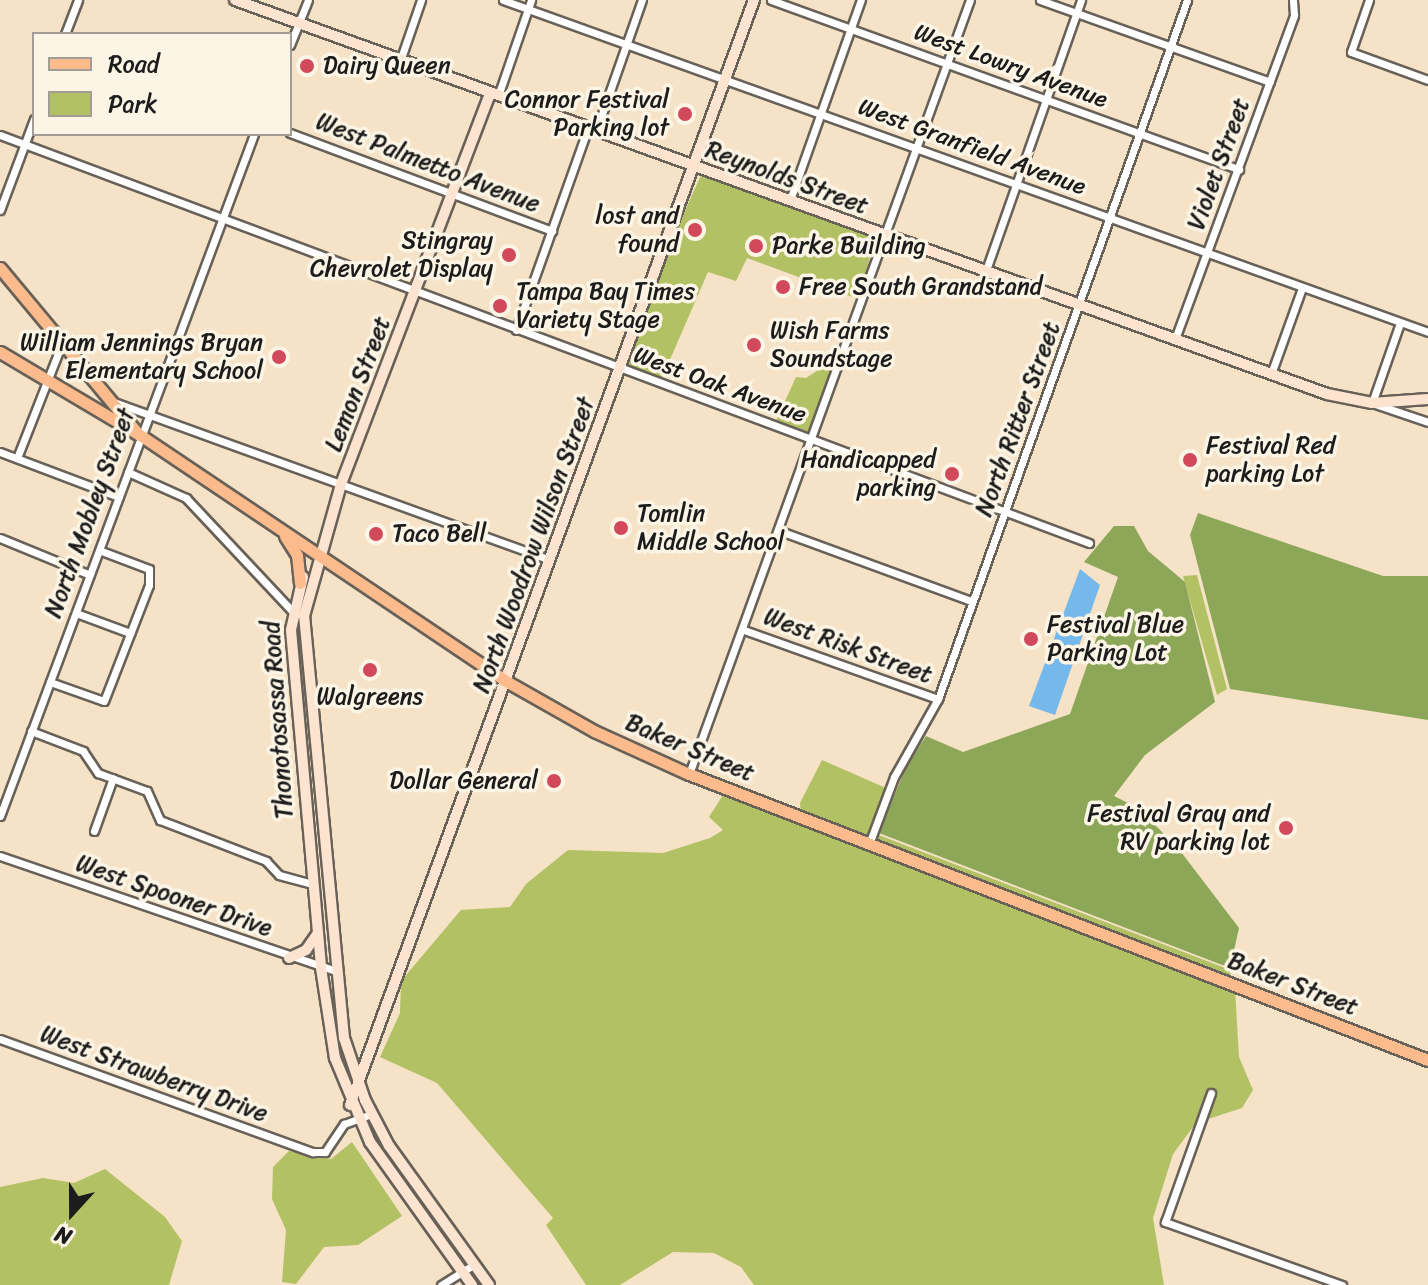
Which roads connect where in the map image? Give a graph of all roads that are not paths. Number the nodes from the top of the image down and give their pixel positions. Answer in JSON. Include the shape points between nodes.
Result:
{"nodes":[{"id":1,"x":78,"y":0,"type":"edge"},
{"id":2,"x":235,"y":0,"type":"edge"},
{"id":3,"x":308,"y":0,"type":"edge"},
{"id":4,"x":421,"y":0,"type":"edge"},
{"id":5,"x":503,"y":0,"type":"edge"},
{"id":6,"x":531,"y":0,"type":"edge"},
{"id":7,"x":642,"y":0,"type":"edge"},
{"id":8,"x":754,"y":0,"type":"edge"},
{"id":9,"x":771,"y":0,"type":"edge"},
{"id":10,"x":861,"y":0,"type":"edge"},
{"id":11,"x":970,"y":0,"type":"edge"},
{"id":12,"x":1040,"y":0,"type":"edge"},
{"id":13,"x":1081,"y":0,"type":"edge"},
{"id":14,"x":1187,"y":0,"type":"edge"},
{"id":15,"x":1369,"y":0,"type":"edge"},
{"id":16,"x":1295,"y":1,"type":"edge"},
{"id":17,"x":528,"y":9,"type":"junction"},
{"id":18,"x":1076,"y":13,"type":"junction"},
{"id":19,"x":299,"y":24,"type":"junction"},
{"id":20,"x":851,"y":29,"type":"junction"},
{"id":21,"x":66,"y":32,"type":"edge"},
{"id":22,"x":292,"y":40,"type":"edge"},
{"id":23,"x":626,"y":45,"type":"junction"},
{"id":24,"x":1169,"y":46,"type":"junction"},
{"id":25,"x":400,"y":61,"type":"junction"},
{"id":26,"x":948,"y":64,"type":"junction"},
{"id":27,"x":724,"y":80,"type":"junction"},
{"id":28,"x":1428,"y":80,"type":"edge"},
{"id":29,"x":1270,"y":82,"type":"junction"},
{"id":30,"x":494,"y":95,"type":"junction"},
{"id":31,"x":1046,"y":99,"type":"junction"},
{"id":32,"x":821,"y":114,"type":"junction"},
{"id":33,"x":32,"y":124,"type":"edge"},
{"id":34,"x":592,"y":129,"type":"junction"},
{"id":35,"x":1138,"y":133,"type":"junction"},
{"id":36,"x":292,"y":134,"type":"edge"},
{"id":37,"x":0,"y":135,"type":"edge"},
{"id":38,"x":253,"y":136,"type":"edge"},
{"id":39,"x":24,"y":144,"type":"junction"},
{"id":40,"x":918,"y":149,"type":"junction"},
{"id":41,"x":694,"y":165,"type":"junction"},
{"id":42,"x":1239,"y":169,"type":"junction"},
{"id":43,"x":1016,"y":184,"type":"junction"},
{"id":44,"x":451,"y":193,"type":"junction"},
{"id":45,"x":790,"y":200,"type":"junction"},
{"id":46,"x":0,"y":210,"type":"edge"},
{"id":47,"x":1108,"y":217,"type":"junction"},
{"id":48,"x":221,"y":220,"type":"junction"},
{"id":49,"x":552,"y":231,"type":"junction"},
{"id":50,"x":888,"y":235,"type":"junction"},
{"id":51,"x":1208,"y":252,"type":"junction"},
{"id":52,"x":0,"y":268,"type":"edge"},
{"id":53,"x":986,"y":270,"type":"junction"},
{"id":54,"x":1302,"y":288,"type":"junction"},
{"id":55,"x":414,"y":292,"type":"junction"},
{"id":56,"x":1081,"y":303,"type":"junction"},
{"id":57,"x":1400,"y":323,"type":"junction"},
{"id":58,"x":516,"y":330,"type":"junction"},
{"id":59,"x":1428,"y":332,"type":"edge"},
{"id":60,"x":1175,"y":339,"type":"junction"},
{"id":61,"x":62,"y":343,"type":"junction"},
{"id":62,"x":0,"y":352,"type":"edge"},
{"id":63,"x":621,"y":370,"type":"junction"},
{"id":64,"x":1271,"y":374,"type":"junction"},
{"id":65,"x":48,"y":377,"type":"junction"},
{"id":66,"x":1428,"y":399,"type":"edge"},
{"id":67,"x":111,"y":401,"type":"junction"},
{"id":68,"x":1372,"y":403,"type":"junction"},
{"id":69,"x":147,"y":414,"type":"junction"},
{"id":70,"x":1428,"y":422,"type":"edge"},
{"id":71,"x":140,"y":435,"type":"junction"},
{"id":72,"x":812,"y":439,"type":"junction"},
{"id":73,"x":0,"y":452,"type":"edge"},
{"id":74,"x":17,"y":458,"type":"junction"},
{"id":75,"x":128,"y":472,"type":"junction"},
{"id":76,"x":341,"y":484,"type":"junction"},
{"id":77,"x":119,"y":497,"type":"junction"},
{"id":78,"x":1006,"y":509,"type":"junction"},
{"id":79,"x":780,"y":531,"type":"junction"},
{"id":80,"x":283,"y":532,"type":"junction"},
{"id":81,"x":0,"y":538,"type":"edge"},
{"id":82,"x":1089,"y":543,"type":"dead end"},
{"id":83,"x":99,"y":550,"type":"junction"},
{"id":84,"x":317,"y":555,"type":"junction"},
{"id":85,"x":548,"y":559,"type":"junction"},
{"id":86,"x":90,"y":575,"type":"junction"},
{"id":87,"x":300,"y":583,"type":"junction"},
{"id":88,"x":305,"y":598,"type":"junction"},
{"id":89,"x":971,"y":601,"type":"junction"},
{"id":90,"x":292,"y":611,"type":"junction"},
{"id":91,"x":76,"y":613,"type":"junction"},
{"id":92,"x":744,"y":630,"type":"junction"},
{"id":93,"x":130,"y":633,"type":"junction"},
{"id":94,"x":305,"y":636,"type":"junction"},
{"id":95,"x":504,"y":680,"type":"junction"},
{"id":96,"x":50,"y":682,"type":"junction"},
{"id":97,"x":938,"y":699,"type":"junction"},
{"id":98,"x":31,"y":731,"type":"junction"},
{"id":99,"x":689,"y":774,"type":"junction"},
{"id":100,"x":113,"y":778,"type":"junction"},
{"id":101,"x":0,"y":816,"type":"edge"},
{"id":102,"x":94,"y":831,"type":"dead end"},
{"id":103,"x":869,"y":844,"type":"junction"},
{"id":104,"x":0,"y":856,"type":"edge"},
{"id":105,"x":313,"y":884,"type":"junction"},
{"id":106,"x":318,"y":933,"type":"junction"},
{"id":107,"x":289,"y":958,"type":"junction"},
{"id":108,"x":321,"y":968,"type":"junction"},
{"id":109,"x":335,"y":971,"type":"junction"},
{"id":110,"x":0,"y":1039,"type":"edge"},
{"id":111,"x":1428,"y":1060,"type":"edge"},
{"id":112,"x":358,"y":1083,"type":"junction"},
{"id":113,"x":1211,"y":1093,"type":"dead end"},
{"id":114,"x":350,"y":1105,"type":"junction"},
{"id":115,"x":371,"y":1114,"type":"junction"},
{"id":116,"x":358,"y":1119,"type":"junction"},
{"id":117,"x":474,"y":1264,"type":"junction"},
{"id":118,"x":462,"y":1272,"type":"junction"},
{"id":119,"x":481,"y":1274,"type":"junction"},
{"id":120,"x":469,"y":1284,"type":"edge"},
{"id":121,"x":441,"y":1285,"type":"edge"},
{"id":122,"x":489,"y":1285,"type":"edge"},
{"id":123,"x":1342,"y":1285,"type":"edge"}],
"edges":[{"from":1,"to":21,"type":"street"},
{"from":2,"to":19,"type":"main road","name":"Reynolds Street"},
{"from":3,"to":19,"type":"street"},
{"from":4,"to":25,"type":"street"},
{"from":5,"to":17,"type":"street","name":"West Granfield Avenue"},
{"from":6,"to":17,"type":"street"},
{"from":7,"to":23,"type":"street"},
{"from":8,"to":27,"type":"main road","name":"North Woodrow Wilson Street"},
{"from":9,"to":20,"type":"street","name":"West Lowry Avenue"},
{"from":10,"to":20,"type":"street"},
{"from":11,"to":26,"type":"street"},
{"from":12,"to":18,"type":"street"},
{"from":13,"to":18,"type":"street"},
{"from":14,"to":24,"type":"street","name":"North Ritter Street"},
{"from":15,"to":28,"type":"street","via":[[1351,52]]},
{"from":16,"to":29,"type":"street","name":"Violet Street"},
{"from":17,"to":23,"type":"street","name":"West Granfield Avenue"},
{"from":17,"to":30,"type":"street"},
{"from":18,"to":24,"type":"street"},
{"from":18,"to":31,"type":"street"},
{"from":19,"to":22,"type":"street"},
{"from":19,"to":25,"type":"main road","name":"Reynolds Street"},
{"from":20,"to":26,"type":"street","name":"West Lowry Avenue"},
{"from":20,"to":32,"type":"street"},
{"from":23,"to":27,"type":"street","name":"West Granfield Avenue"},
{"from":23,"to":34,"type":"street"},
{"from":24,"to":29,"type":"street"},
{"from":24,"to":35,"type":"street","name":"North Ritter Street"},
{"from":25,"to":30,"type":"main road","name":"Reynolds Street"},
{"from":26,"to":31,"type":"street","name":"West Lowry Avenue"},
{"from":26,"to":40,"type":"street"},
{"from":27,"to":32,"type":"street","name":"West Granfield Avenue"},
{"from":27,"to":41,"type":"main road","name":"North Woodrow Wilson Street"},
{"from":29,"to":42,"type":"street","name":"Violet Street"},
{"from":30,"to":34,"type":"main road","name":"Reynolds Street"},
{"from":30,"to":44,"type":"main road","name":"Lemon Street"},
{"from":31,"to":35,"type":"street","name":"West Lowry Avenue"},
{"from":31,"to":43,"type":"street"},
{"from":32,"to":40,"type":"street","name":"West Granfield Avenue"},
{"from":32,"to":45,"type":"street"},
{"from":33,"to":39,"type":"street"},
{"from":34,"to":41,"type":"main road","name":"Reynolds Street"},
{"from":34,"to":49,"type":"street"},
{"from":35,"to":42,"type":"street","name":"West Lowry Avenue"},
{"from":35,"to":47,"type":"street","name":"North Ritter Street"},
{"from":36,"to":44,"type":"street","name":"West Palmetto Avenue"},
{"from":37,"to":39,"type":"street","name":"West Oak Avenue"},
{"from":38,"to":48,"type":"street","name":"North Mobley Street"},
{"from":39,"to":46,"type":"street"},
{"from":39,"to":48,"type":"street","name":"West Oak Avenue"},
{"from":40,"to":43,"type":"street","name":"West Granfield Avenue"},
{"from":40,"to":50,"type":"street"},
{"from":41,"to":45,"type":"main road","name":"Reynolds Street"},
{"from":41,"to":63,"type":"main road","name":"North Woodrow Wilson Street"},
{"from":42,"to":51,"type":"street","name":"Violet Street"},
{"from":43,"to":47,"type":"street","name":"West Granfield Avenue"},
{"from":43,"to":53,"type":"street"},
{"from":44,"to":49,"type":"street","name":"West Palmetto Avenue"},
{"from":44,"to":55,"type":"main road","name":"Lemon Street"},
{"from":45,"to":50,"type":"main road","name":"Reynolds Street"},
{"from":47,"to":51,"type":"street","name":"West Granfield Avenue"},
{"from":47,"to":56,"type":"street","name":"North Ritter Street"},
{"from":48,"to":55,"type":"street","name":"West Oak Avenue"},
{"from":48,"to":69,"type":"street","name":"North Mobley Street"},
{"from":49,"to":58,"type":"street"},
{"from":50,"to":53,"type":"main road","name":"Reynolds Street"},
{"from":50,"to":72,"type":"street"},
{"from":51,"to":54,"type":"street","name":"West Granfield Avenue"},
{"from":51,"to":60,"type":"street","name":"Violet Street"},
{"from":52,"to":61,"type":"main road"},
{"from":53,"to":56,"type":"main road","name":"Reynolds Street"},
{"from":54,"to":57,"type":"street","name":"West Granfield Avenue"},
{"from":54,"to":64,"type":"street"},
{"from":55,"to":58,"type":"street","name":"West Oak Avenue"},
{"from":55,"to":76,"type":"main road","name":"Lemon Street"},
{"from":56,"to":60,"type":"main road","name":"Reynolds Street"},
{"from":56,"to":78,"type":"street","name":"North Ritter Street"},
{"from":57,"to":59,"type":"street","name":"West Granfield Avenue"},
{"from":57,"to":68,"type":"street"},
{"from":58,"to":63,"type":"street","name":"West Oak Avenue"},
{"from":60,"to":64,"type":"main road","name":"Reynolds Street"},
{"from":61,"to":65,"type":"street"},
{"from":61,"to":67,"type":"main road"},
{"from":62,"to":65,"type":"main road","name":"Baker Street"},
{"from":63,"to":72,"type":"street","name":"West Oak Avenue"},
{"from":63,"to":85,"type":"main road","name":"North Woodrow Wilson Street"},
{"from":64,"to":68,"type":"main road","name":"Reynolds Street"},
{"from":65,"to":71,"type":"main road","name":"Baker Street"},
{"from":65,"to":74,"type":"street"},
{"from":66,"to":68,"type":"main road","name":"Reynolds Street"},
{"from":67,"to":69,"type":"street"},
{"from":67,"to":71,"type":"main road"},
{"from":68,"to":70,"type":"street","name":"Reynolds Street"},
{"from":69,"to":71,"type":"street","name":"North Mobley Street"},
{"from":69,"to":76,"type":"street"},
{"from":71,"to":75,"type":"street","name":"North Mobley Street"},
{"from":71,"to":80,"type":"main road","name":"Baker Street"},
{"from":72,"to":78,"type":"street","name":"West Oak Avenue"},
{"from":72,"to":79,"type":"street"},
{"from":73,"to":74,"type":"street"},
{"from":74,"to":77,"type":"street"},
{"from":75,"to":77,"type":"street","name":"North Mobley Street"},
{"from":75,"to":90,"type":"street","via":[[186,498]]},
{"from":76,"to":84,"type":"main road","name":"Lemon Street"},
{"from":76,"to":85,"type":"street"},
{"from":77,"to":83,"type":"street","name":"North Mobley Street"},
{"from":78,"to":82,"type":"street","name":"West Oak Avenue"},
{"from":78,"to":89,"type":"street","name":"North Ritter Street"},
{"from":79,"to":89,"type":"street"},
{"from":79,"to":92,"type":"street"},
{"from":80,"to":84,"type":"main road","name":"Baker Street"},
{"from":80,"to":87,"type":"main road","via":[[297,555]]},
{"from":81,"to":86,"type":"street"},
{"from":83,"to":86,"type":"street","name":"North Mobley Street"},
{"from":83,"to":93,"type":"street","via":[[149,569],[149,585]]},
{"from":84,"to":87,"type":"main road","name":"Thonotosassa Road"},
{"from":84,"to":88,"type":"main road","name":"Thonotosassa Road"},
{"from":84,"to":95,"type":"main road","name":"Baker Street"},
{"from":85,"to":95,"type":"main road","name":"North Woodrow Wilson Street"},
{"from":86,"to":91,"type":"street","name":"North Mobley Street"},
{"from":87,"to":90,"type":"main road","name":"Thonotosassa Road"},
{"from":88,"to":90,"type":"main road"},
{"from":88,"to":94,"type":"main road","name":"Thonotosassa Road"},
{"from":89,"to":97,"type":"street","name":"North Ritter Street"},
{"from":90,"to":94,"type":"main road"},
{"from":90,"to":105,"type":"main road","name":"Thonotosassa Road"},
{"from":91,"to":93,"type":"street"},
{"from":91,"to":96,"type":"street","name":"North Mobley Street"},
{"from":92,"to":97,"type":"street","name":"West Risk Street"},
{"from":92,"to":99,"type":"street"},
{"from":93,"to":96,"type":"street","via":[[104,701]]},
{"from":94,"to":109,"type":"main road","name":"Thonotosassa Road"},
{"from":95,"to":99,"type":"main road","name":"Baker Street","via":[[594,731]]},
{"from":95,"to":112,"type":"main road","name":"North Woodrow Wilson Street"},
{"from":96,"to":98,"type":"street","name":"North Mobley Street"},
{"from":97,"to":103,"type":"street","name":"North Ritter Street","via":[[903,758]]},
{"from":98,"to":100,"type":"street","via":[[83,751],[92,769]]},
{"from":98,"to":101,"type":"street","name":"North Mobley Street"},
{"from":99,"to":103,"type":"main road","name":"Baker Street"},
{"from":100,"to":102,"type":"street"},
{"from":100,"to":105,"type":"street","via":[[149,793],[160,820],[266,861],[279,875]]},
{"from":103,"to":111,"type":"main road","name":"Baker Street"},
{"from":104,"to":107,"type":"street","name":"West Spooner Drive"},
{"from":105,"to":106,"type":"main road","name":"Thonotosassa Road"},
{"from":106,"to":107,"type":"main road","via":[[306,950]]},
{"from":106,"to":108,"type":"main road","name":"Thonotosassa Road"},
{"from":107,"to":108,"type":"street","name":"West Spooner Drive"},
{"from":108,"to":109,"type":"street","name":"West Spooner Drive"},
{"from":108,"to":114,"type":"main road","name":"Thonotosassa Road","via":[[329,1033]]},
{"from":109,"to":112,"type":"main road","name":"Thonotosassa Road","via":[[344,1038]]},
{"from":110,"to":116,"type":"street","name":"West Strawberry Drive","via":[[294,1146],[325,1152],[344,1124]]},
{"from":112,"to":114,"type":"main road","name":"North Woodrow Wilson Street"},
{"from":112,"to":115,"type":"main road","name":"Thonotosassa Road"},
{"from":113,"to":123,"type":"street","via":[[1165,1222]]},
{"from":114,"to":116,"type":"main road","name":"Thonotosassa Road"},
{"from":115,"to":116,"type":"street"},
{"from":115,"to":117,"type":"main road","name":"Thonotosassa Road"},
{"from":116,"to":118,"type":"main road","name":"Thonotosassa Road"},
{"from":117,"to":118,"type":"street"},
{"from":117,"to":119,"type":"main road","name":"Thonotosassa Road"},
{"from":118,"to":120,"type":"main road","name":"Thonotosassa Road"},
{"from":118,"to":121,"type":"street"},
{"from":119,"to":120,"type":"street"},
{"from":119,"to":122,"type":"main road","name":"Thonotosassa Road"}]}
